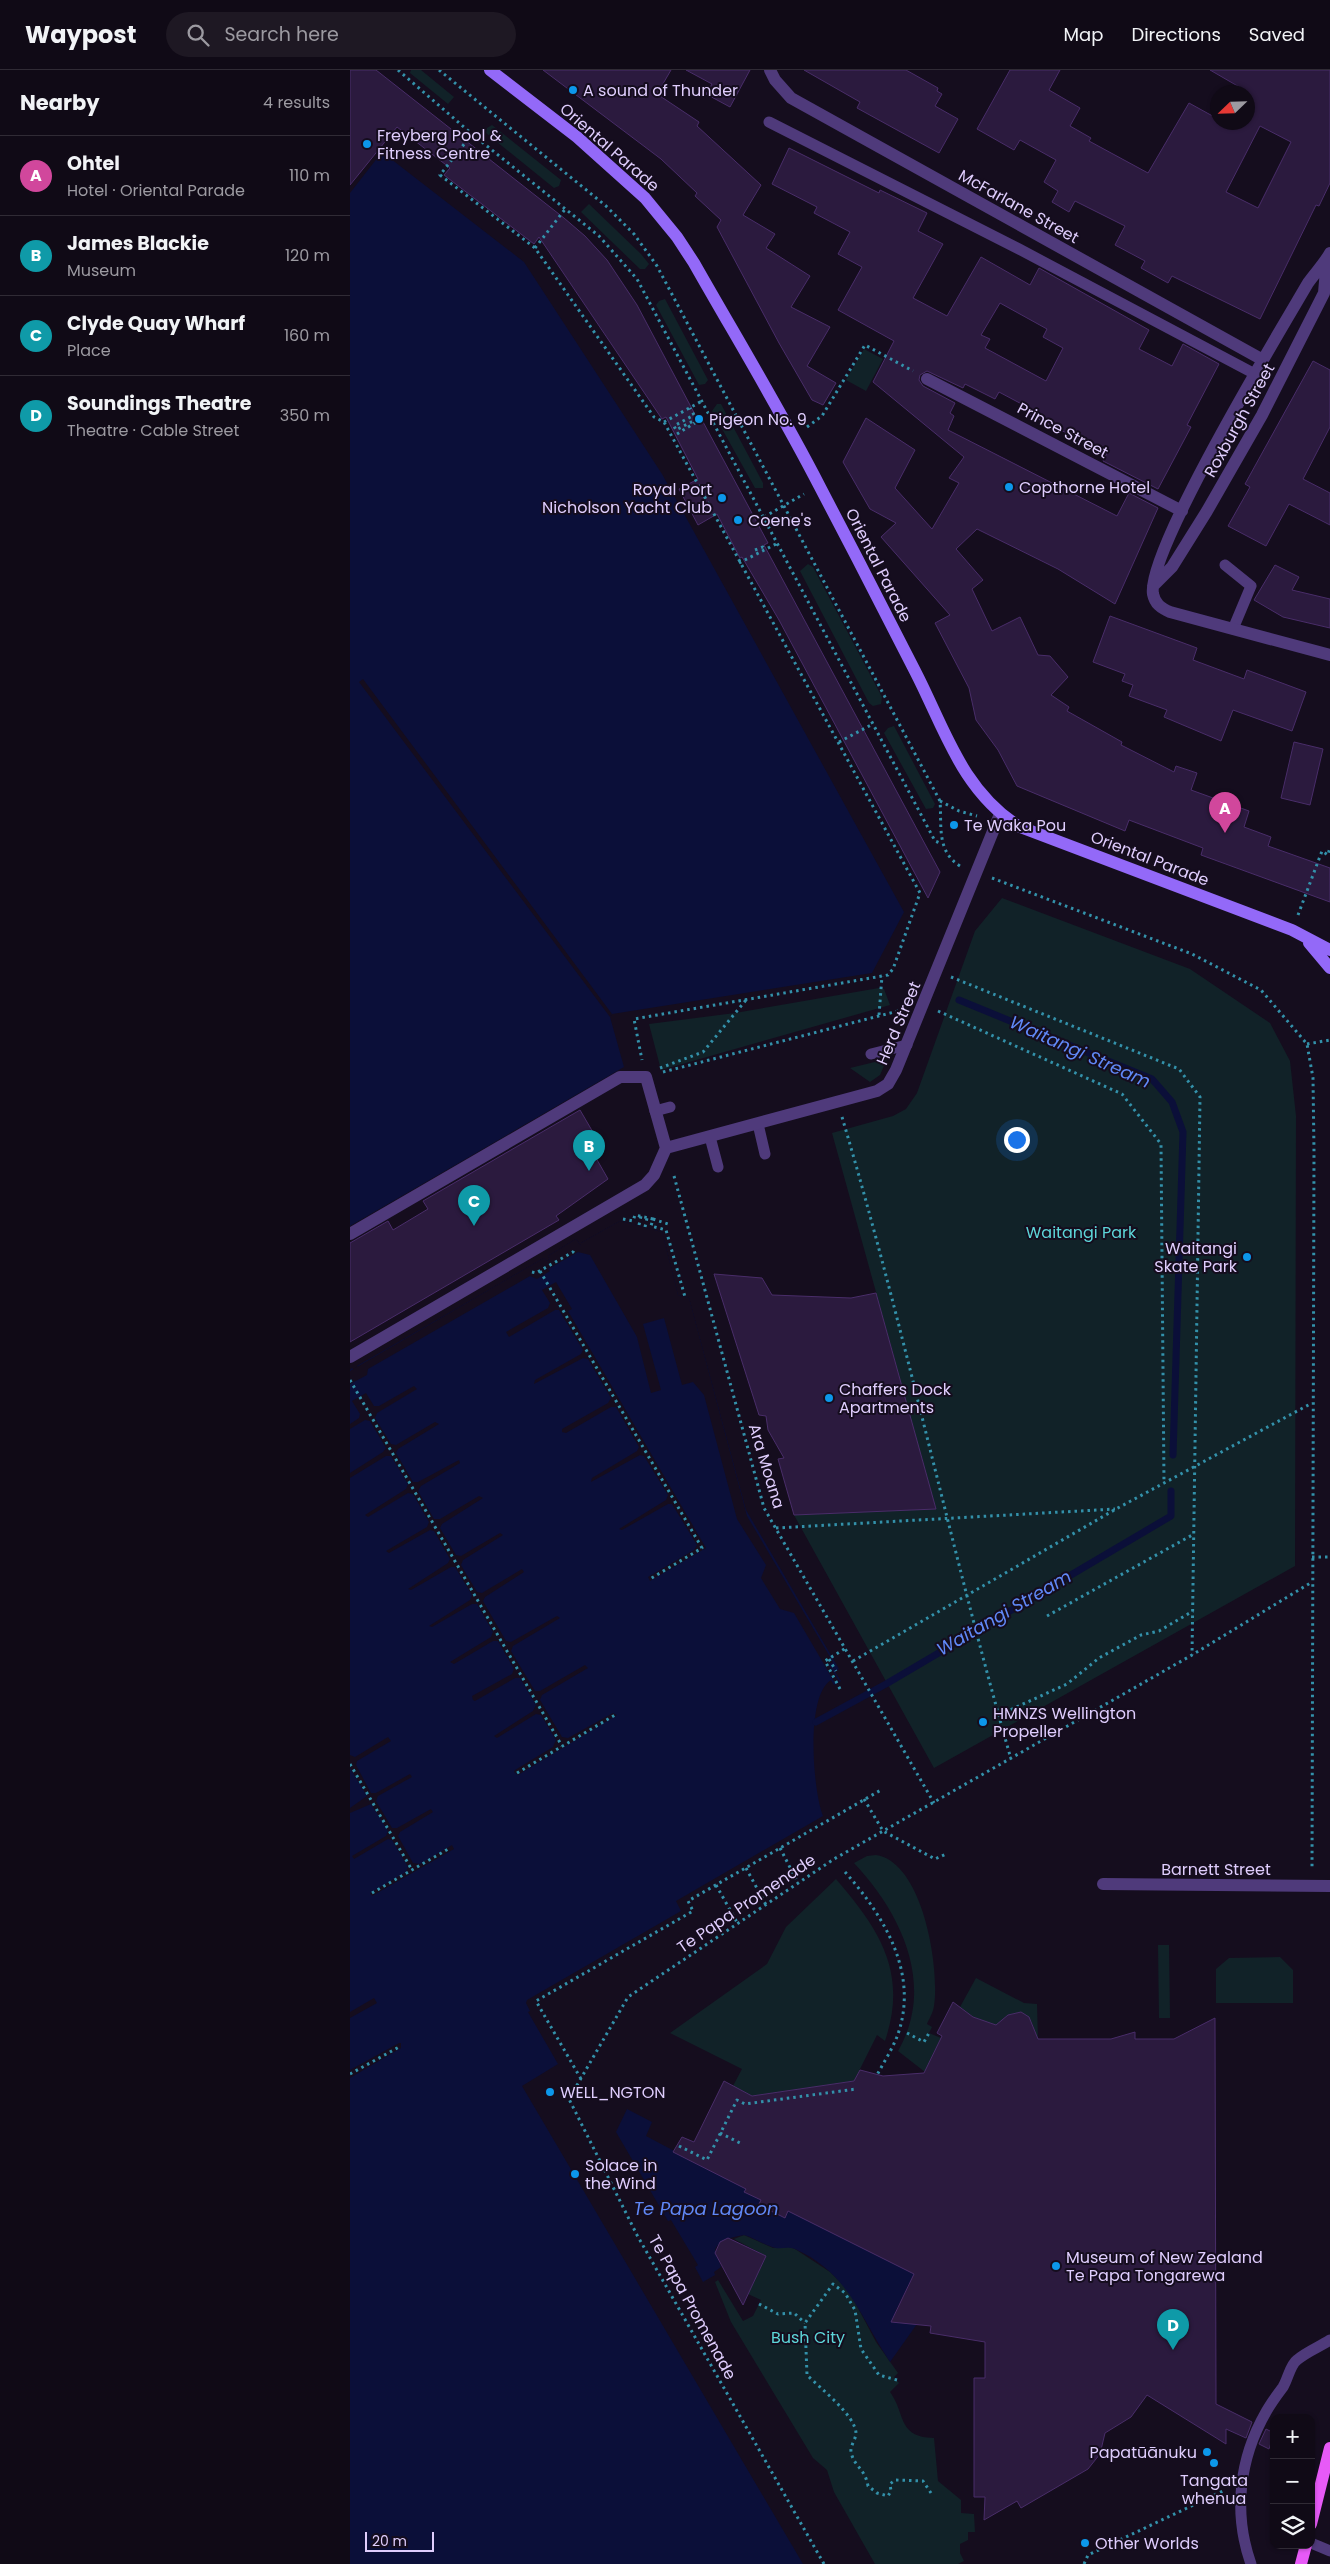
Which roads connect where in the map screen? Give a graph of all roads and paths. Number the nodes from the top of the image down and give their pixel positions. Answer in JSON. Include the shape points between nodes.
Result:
{"nodes":[{"id":1,"x":398,"y":70,"type":"edge"},
{"id":2,"x":439,"y":70,"type":"edge"},
{"id":3,"x":490,"y":70,"type":"edge"},
{"id":4,"x":770,"y":70,"type":"edge"},
{"id":5,"x":769,"y":122,"type":"dead end"},
{"id":6,"x":472,"y":134,"type":"junction"},
{"id":7,"x":566,"y":208,"type":"junction"},
{"id":8,"x":535,"y":248,"type":"junction"},
{"id":9,"x":1329,"y":255,"type":"edge"},
{"id":10,"x":1263,"y":360,"type":"junction"},
{"id":11,"x":1255,"y":374,"type":"junction"},
{"id":12,"x":928,"y":379,"type":"joint"},
{"id":13,"x":702,"y":401,"type":"junction"},
{"id":14,"x":690,"y":408,"type":"junction"},
{"id":15,"x":822,"y":416,"type":"dead end"},
{"id":16,"x":664,"y":422,"type":"junction"},
{"id":17,"x":677,"y":434,"type":"dead end"},
{"id":18,"x":806,"y":493,"type":"dead end"},
{"id":19,"x":784,"y":506,"type":"junction"},
{"id":20,"x":1182,"y":511,"type":"junction"},
{"id":21,"x":764,"y":517,"type":"junction"},
{"id":22,"x":776,"y":544,"type":"junction"},
{"id":23,"x":755,"y":550,"type":"dead end"},
{"id":24,"x":765,"y":550,"type":"junction"},
{"id":25,"x":739,"y":563,"type":"junction"},
{"id":26,"x":1225,"y":565,"type":"dead end"},
{"id":27,"x":1153,"y":586,"type":"junction"},
{"id":28,"x":1234,"y":629,"type":"junction"},
{"id":29,"x":1330,"y":655,"type":"edge"},
{"id":30,"x":871,"y":725,"type":"junction"},
{"id":31,"x":839,"y":742,"type":"junction"},
{"id":32,"x":940,"y":801,"type":"junction"},
{"id":33,"x":1000,"y":814,"type":"junction"},
{"id":34,"x":942,"y":844,"type":"junction"},
{"id":35,"x":1330,"y":847,"type":"edge"},
{"id":36,"x":958,"y":865,"type":"dead end"},
{"id":37,"x":991,"y":878,"type":"dead end"},
{"id":38,"x":1292,"y":930,"type":"junction"},
{"id":39,"x":1306,"y":939,"type":"junction"},
{"id":40,"x":1330,"y":942,"type":"edge"},
{"id":41,"x":1330,"y":950,"type":"edge"},
{"id":42,"x":1330,"y":968,"type":"edge"},
{"id":43,"x":936,"y":973,"type":"junction"},
{"id":44,"x":882,"y":976,"type":"junction"},
{"id":45,"x":746,"y":1000,"type":"junction"},
{"id":46,"x":923,"y":1004,"type":"junction"},
{"id":47,"x":879,"y":1015,"type":"junction"},
{"id":48,"x":1330,"y":1040,"type":"edge"},
{"id":49,"x":1307,"y":1044,"type":"junction"},
{"id":50,"x":906,"y":1045,"type":"junction"},
{"id":51,"x":870,"y":1054,"type":"dead end"},
{"id":52,"x":641,"y":1056,"type":"dead end"},
{"id":53,"x":649,"y":1074,"type":"junction"},
{"id":54,"x":838,"y":1102,"type":"junction"},
{"id":55,"x":670,"y":1107,"type":"dead end"},
{"id":56,"x":656,"y":1111,"type":"junction"},
{"id":57,"x":758,"y":1124,"type":"junction"},
{"id":58,"x":710,"y":1137,"type":"junction"},
{"id":59,"x":666,"y":1148,"type":"junction"},
{"id":60,"x":765,"y":1154,"type":"dead end"},
{"id":61,"x":718,"y":1167,"type":"dead end"},
{"id":62,"x":641,"y":1216,"type":"junction"},
{"id":63,"x":618,"y":1218,"type":"dead end"},
{"id":64,"x":647,"y":1218,"type":"junction"},
{"id":65,"x":653,"y":1219,"type":"junction"},
{"id":66,"x":668,"y":1224,"type":"dead end"},
{"id":67,"x":639,"y":1225,"type":"dead end"},
{"id":68,"x":645,"y":1226,"type":"dead end"},
{"id":69,"x":350,"y":1234,"type":"edge"},
{"id":70,"x":578,"y":1241,"type":"dead end"},
{"id":71,"x":684,"y":1297,"type":"dead end"},
{"id":72,"x":350,"y":1357,"type":"edge"},
{"id":73,"x":351,"y":1382,"type":"edge"},
{"id":74,"x":1312,"y":1403,"type":"junction"},
{"id":75,"x":1196,"y":1465,"type":"junction"},
{"id":76,"x":1164,"y":1483,"type":"junction"},
{"id":77,"x":1116,"y":1509,"type":"junction"},
{"id":78,"x":948,"y":1518,"type":"junction"},
{"id":79,"x":776,"y":1528,"type":"junction"},
{"id":80,"x":1195,"y":1533,"type":"junction"},
{"id":81,"x":1312,"y":1557,"type":"junction"},
{"id":82,"x":1330,"y":1557,"type":"edge"},
{"id":83,"x":650,"y":1578,"type":"dead end"},
{"id":84,"x":1312,"y":1582,"type":"junction"},
{"id":85,"x":966,"y":1596,"type":"junction"},
{"id":86,"x":1193,"y":1611,"type":"junction"},
{"id":87,"x":1047,"y":1616,"type":"dead end"},
{"id":88,"x":846,"y":1648,"type":"junction"},
{"id":89,"x":1192,"y":1655,"type":"junction"},
{"id":90,"x":829,"y":1658,"type":"junction"},
{"id":91,"x":853,"y":1661,"type":"junction"},
{"id":92,"x":836,"y":1671,"type":"dead end"},
{"id":93,"x":840,"y":1689,"type":"dead end"},
{"id":94,"x":615,"y":1715,"type":"dead end"},
{"id":95,"x":999,"y":1715,"type":"junction"},
{"id":96,"x":562,"y":1746,"type":"junction"},
{"id":97,"x":1012,"y":1759,"type":"junction"},
{"id":98,"x":350,"y":1764,"type":"edge"},
{"id":99,"x":517,"y":1773,"type":"dead end"},
{"id":100,"x":881,"y":1790,"type":"dead end"},
{"id":101,"x":864,"y":1799,"type":"junction"},
{"id":102,"x":934,"y":1803,"type":"junction"},
{"id":103,"x":883,"y":1831,"type":"junction"},
{"id":104,"x":450,"y":1848,"type":"dead end"},
{"id":105,"x":780,"y":1848,"type":"junction"},
{"id":106,"x":946,"y":1854,"type":"dead end"},
{"id":107,"x":746,"y":1868,"type":"junction"},
{"id":108,"x":412,"y":1870,"type":"junction"},
{"id":109,"x":1312,"y":1870,"type":"dead end"},
{"id":110,"x":845,"y":1872,"type":"dead end"},
{"id":111,"x":798,"y":1883,"type":"junction"},
{"id":112,"x":1103,"y":1884,"type":"dead end"},
{"id":113,"x":716,"y":1885,"type":"junction"},
{"id":114,"x":1330,"y":1886,"type":"edge"},
{"id":115,"x":372,"y":1893,"type":"dead end"},
{"id":116,"x":766,"y":1905,"type":"junction"},
{"id":117,"x":738,"y":1924,"type":"junction"},
{"id":118,"x":908,"y":2033,"type":"dead end"},
{"id":119,"x":929,"y":2033,"type":"dead end"},
{"id":120,"x":399,"y":2047,"type":"dead end"},
{"id":121,"x":350,"y":2074,"type":"edge"},
{"id":122,"x":877,"y":2075,"type":"dead end"},
{"id":123,"x":581,"y":2079,"type":"junction"},
{"id":124,"x":856,"y":2089,"type":"dead end"},
{"id":125,"x":720,"y":2133,"type":"junction"},
{"id":126,"x":742,"y":2144,"type":"dead end"},
{"id":127,"x":679,"y":2146,"type":"dead end"},
{"id":128,"x":759,"y":2304,"type":"dead end"},
{"id":129,"x":805,"y":2323,"type":"junction"},
{"id":130,"x":1330,"y":2340,"type":"edge"},
{"id":131,"x":897,"y":2380,"type":"dead end"},
{"id":132,"x":1330,"y":2448,"type":"edge"},
{"id":133,"x":1242,"y":2481,"type":"junction"},
{"id":134,"x":931,"y":2493,"type":"dead end"},
{"id":135,"x":1315,"y":2508,"type":"edge"},
{"id":136,"x":1315,"y":2545,"type":"edge"},
{"id":137,"x":1305,"y":2549,"type":"edge"},
{"id":138,"x":1330,"y":2551,"type":"edge"},
{"id":139,"x":824,"y":2564,"type":"edge"},
{"id":140,"x":1084,"y":2564,"type":"edge"},
{"id":141,"x":1251,"y":2564,"type":"edge"},
{"id":142,"x":1301,"y":2564,"type":"edge"}],
"edges":[{"from":1,"to":6,"type":"path"},
{"from":2,"to":19,"type":"path","via":[[606,206],[634,234],[679,305]]},
{"from":3,"to":33,"type":"main road","name":"Oriental Parade","via":[[577,137],[645,198],[677,237],[819,484],[957,759],[974,787]]},
{"from":4,"to":10,"type":"street","name":"McFarlane Street","via":[[791,98]]},
{"from":5,"to":11,"type":"lane"},
{"from":6,"to":7,"type":"path"},
{"from":6,"to":8,"type":"path","via":[[440,174]]},
{"from":7,"to":8,"type":"path"},
{"from":7,"to":13,"type":"path","via":[[599,236],[638,279]]},
{"from":8,"to":16,"type":"path","via":[[654,417]]},
{"from":9,"to":10,"type":"street","name":"Roxburgh Street","via":[[1310,280]]},
{"from":9,"to":27,"type":"street","name":"Roxburgh Street","via":[[1324,293],[1262,415],[1172,567]]},
{"from":10,"to":11,"type":"street","name":"Roxburgh Street"},
{"from":11,"to":20,"type":"street","name":"Roxburgh Street"},
{"from":12,"to":15,"type":"path","via":[[865,344]]},
{"from":12,"to":20,"type":"street","name":"Prince Street"},
{"from":13,"to":14,"type":"path"},
{"from":13,"to":21,"type":"path"},
{"from":14,"to":16,"type":"path"},
{"from":14,"to":17,"type":"path","via":[[694,415],[674,426],[676,430],[697,419],[698,422]]},
{"from":16,"to":25,"type":"path"},
{"from":18,"to":19,"type":"path"},
{"from":19,"to":21,"type":"path"},
{"from":19,"to":32,"type":"path"},
{"from":20,"to":27,"type":"street","name":"Roxburgh Street","via":[[1158,563]]},
{"from":21,"to":22,"type":"path"},
{"from":22,"to":24,"type":"path"},
{"from":22,"to":30,"type":"path"},
{"from":23,"to":24,"type":"path","via":[[763,547]]},
{"from":24,"to":25,"type":"path"},
{"from":25,"to":31,"type":"path"},
{"from":26,"to":28,"type":"lane","via":[[1251,586]]},
{"from":27,"to":28,"type":"street","via":[[1155,600],[1164,609]]},
{"from":28,"to":29,"type":"street"},
{"from":30,"to":31,"type":"path"},
{"from":30,"to":34,"type":"path","via":[[934,841]]},
{"from":31,"to":44,"type":"path","via":[[920,893],[894,969]]},
{"from":32,"to":33,"type":"path","via":[[977,816]]},
{"from":32,"to":34,"type":"path"},
{"from":33,"to":38,"type":"main road","name":"Oriental Parade","via":[[1018,826]]},
{"from":33,"to":43,"type":"street","name":"Herd Street"},
{"from":34,"to":36,"type":"path"},
{"from":35,"to":38,"type":"path","via":[[1328,855],[1322,851]]},
{"from":37,"to":49,"type":"path","via":[[1192,954],[1261,990]]},
{"from":38,"to":39,"type":"main road","name":"Oriental Parade"},
{"from":39,"to":40,"type":"lane"},
{"from":39,"to":41,"type":"main road","name":"Oriental Parade"},
{"from":39,"to":42,"type":"main road"},
{"from":43,"to":46,"type":"street","name":"Herd Street"},
{"from":43,"to":75,"type":"path","via":[[1179,1069],[1200,1097]]},
{"from":44,"to":45,"type":"path"},
{"from":44,"to":47,"type":"path"},
{"from":45,"to":52,"type":"path","via":[[634,1019]]},
{"from":45,"to":53,"type":"path","via":[[703,1052]]},
{"from":46,"to":47,"type":"path"},
{"from":46,"to":50,"type":"street","name":"Herd Street"},
{"from":46,"to":76,"type":"path","via":[[1122,1094],[1161,1144]]},
{"from":47,"to":53,"type":"path"},
{"from":48,"to":49,"type":"path"},
{"from":49,"to":74,"type":"path","via":[[1313,1088]]},
{"from":50,"to":51,"type":"lane"},
{"from":50,"to":54,"type":"street","name":"Herd Street","via":[[888,1084],[877,1091]]},
{"from":53,"to":56,"type":"street"},
{"from":53,"to":69,"type":"street","via":[[620,1077]]},
{"from":54,"to":57,"type":"street","name":"Herd Street"},
{"from":54,"to":78,"type":"path"},
{"from":55,"to":56,"type":"lane"},
{"from":56,"to":59,"type":"street"},
{"from":57,"to":58,"type":"street","name":"Herd Street"},
{"from":57,"to":60,"type":"lane"},
{"from":58,"to":59,"type":"street","name":"Herd Street"},
{"from":58,"to":61,"type":"lane"},
{"from":59,"to":72,"type":"street","via":[[654,1175],[645,1185]]},
{"from":59,"to":79,"type":"path","name":"Ara Moana","via":[[764,1508]]},
{"from":62,"to":63,"type":"path","via":[[635,1215],[634,1221]]},
{"from":62,"to":64,"type":"path"},
{"from":62,"to":67,"type":"path"},
{"from":64,"to":65,"type":"path"},
{"from":64,"to":68,"type":"path"},
{"from":65,"to":66,"type":"path"},
{"from":65,"to":71,"type":"path","via":[[651,1226],[666,1230]]},
{"from":70,"to":83,"type":"path","via":[[573,1252],[540,1271],[702,1548]]},
{"from":73,"to":96,"type":"path"},
{"from":74,"to":75,"type":"path"},
{"from":74,"to":81,"type":"path"},
{"from":75,"to":76,"type":"path"},
{"from":75,"to":80,"type":"path"},
{"from":76,"to":77,"type":"path"},
{"from":77,"to":78,"type":"path"},
{"from":77,"to":85,"type":"path"},
{"from":78,"to":79,"type":"path"},
{"from":78,"to":85,"type":"path"},
{"from":79,"to":88,"type":"path","name":"Ara Moana"},
{"from":80,"to":86,"type":"path"},
{"from":80,"to":87,"type":"path"},
{"from":81,"to":82,"type":"path"},
{"from":81,"to":84,"type":"path"},
{"from":84,"to":89,"type":"path","name":"Te Papa Promenade"},
{"from":84,"to":109,"type":"path"},
{"from":85,"to":91,"type":"path"},
{"from":85,"to":95,"type":"path"},
{"from":86,"to":89,"type":"path"},
{"from":86,"to":95,"type":"path","via":[[1159,1630],[1141,1634],[1100,1658],[1067,1684]]},
{"from":88,"to":90,"type":"path"},
{"from":88,"to":91,"type":"path","name":"Ara Moana"},
{"from":89,"to":97,"type":"path","name":"Te Papa Promenade"},
{"from":90,"to":92,"type":"path"},
{"from":90,"to":93,"type":"path","via":[[825,1661]]},
{"from":91,"to":102,"type":"path","name":"Ara Moana"},
{"from":94,"to":96,"type":"path"},
{"from":95,"to":97,"type":"path"},
{"from":96,"to":99,"type":"path"},
{"from":97,"to":102,"type":"path","name":"Te Papa Promenade"},
{"from":98,"to":108,"type":"path"},
{"from":100,"to":101,"type":"path"},
{"from":101,"to":103,"type":"path"},
{"from":101,"to":105,"type":"path"},
{"from":102,"to":103,"type":"path","name":"Te Papa Promenade"},
{"from":103,"to":106,"type":"path","via":[[935,1859]]},
{"from":103,"to":111,"type":"path","name":"Te Papa Promenade"},
{"from":104,"to":108,"type":"path"},
{"from":105,"to":107,"type":"path"},
{"from":105,"to":111,"type":"path"},
{"from":107,"to":113,"type":"path"},
{"from":107,"to":116,"type":"path"},
{"from":108,"to":115,"type":"path"},
{"from":110,"to":122,"type":"path","via":[[878,1914],[902,1970],[904,2000],[898,2035]]},
{"from":111,"to":116,"type":"path","name":"Te Papa Promenade"},
{"from":112,"to":114,"type":"street","name":"Barnett Street"},
{"from":113,"to":117,"type":"path"},
{"from":113,"to":123,"type":"path","via":[[688,1901],[693,1911],[536,2001]]},
{"from":116,"to":117,"type":"path","name":"Te Papa Promenade"},
{"from":117,"to":123,"type":"path","name":"Te Papa Promenade","via":[[628,1997]]},
{"from":118,"to":119,"type":"path","via":[[924,2042]]},
{"from":120,"to":121,"type":"path"},
{"from":123,"to":139,"type":"path","name":"Te Papa Promenade","via":[[570,2099],[637,2234]]},
{"from":124,"to":125,"type":"path","via":[[745,2104],[737,2100]]},
{"from":125,"to":126,"type":"path"},
{"from":125,"to":127,"type":"path","via":[[707,2160]]},
{"from":128,"to":129,"type":"path","via":[[778,2314],[794,2313]]},
{"from":129,"to":131,"type":"path","via":[[833,2284],[845,2293],[855,2310],[861,2348],[880,2375]]},
{"from":129,"to":134,"type":"path","via":[[807,2375],[852,2420],[856,2434],[851,2450],[856,2463],[866,2474],[868,2486],[888,2496],[890,2484],[895,2480],[923,2481]]},
{"from":130,"to":133,"type":"lane","via":[[1295,2361],[1284,2386],[1258,2427]]},
{"from":132,"to":135,"type":"main road"},
{"from":133,"to":140,"type":"path","via":[[1088,2555]]},
{"from":133,"to":141,"type":"lane","via":[[1242,2529]]},
{"from":136,"to":138,"type":"lane"},
{"from":137,"to":142,"type":"main road"}]}
